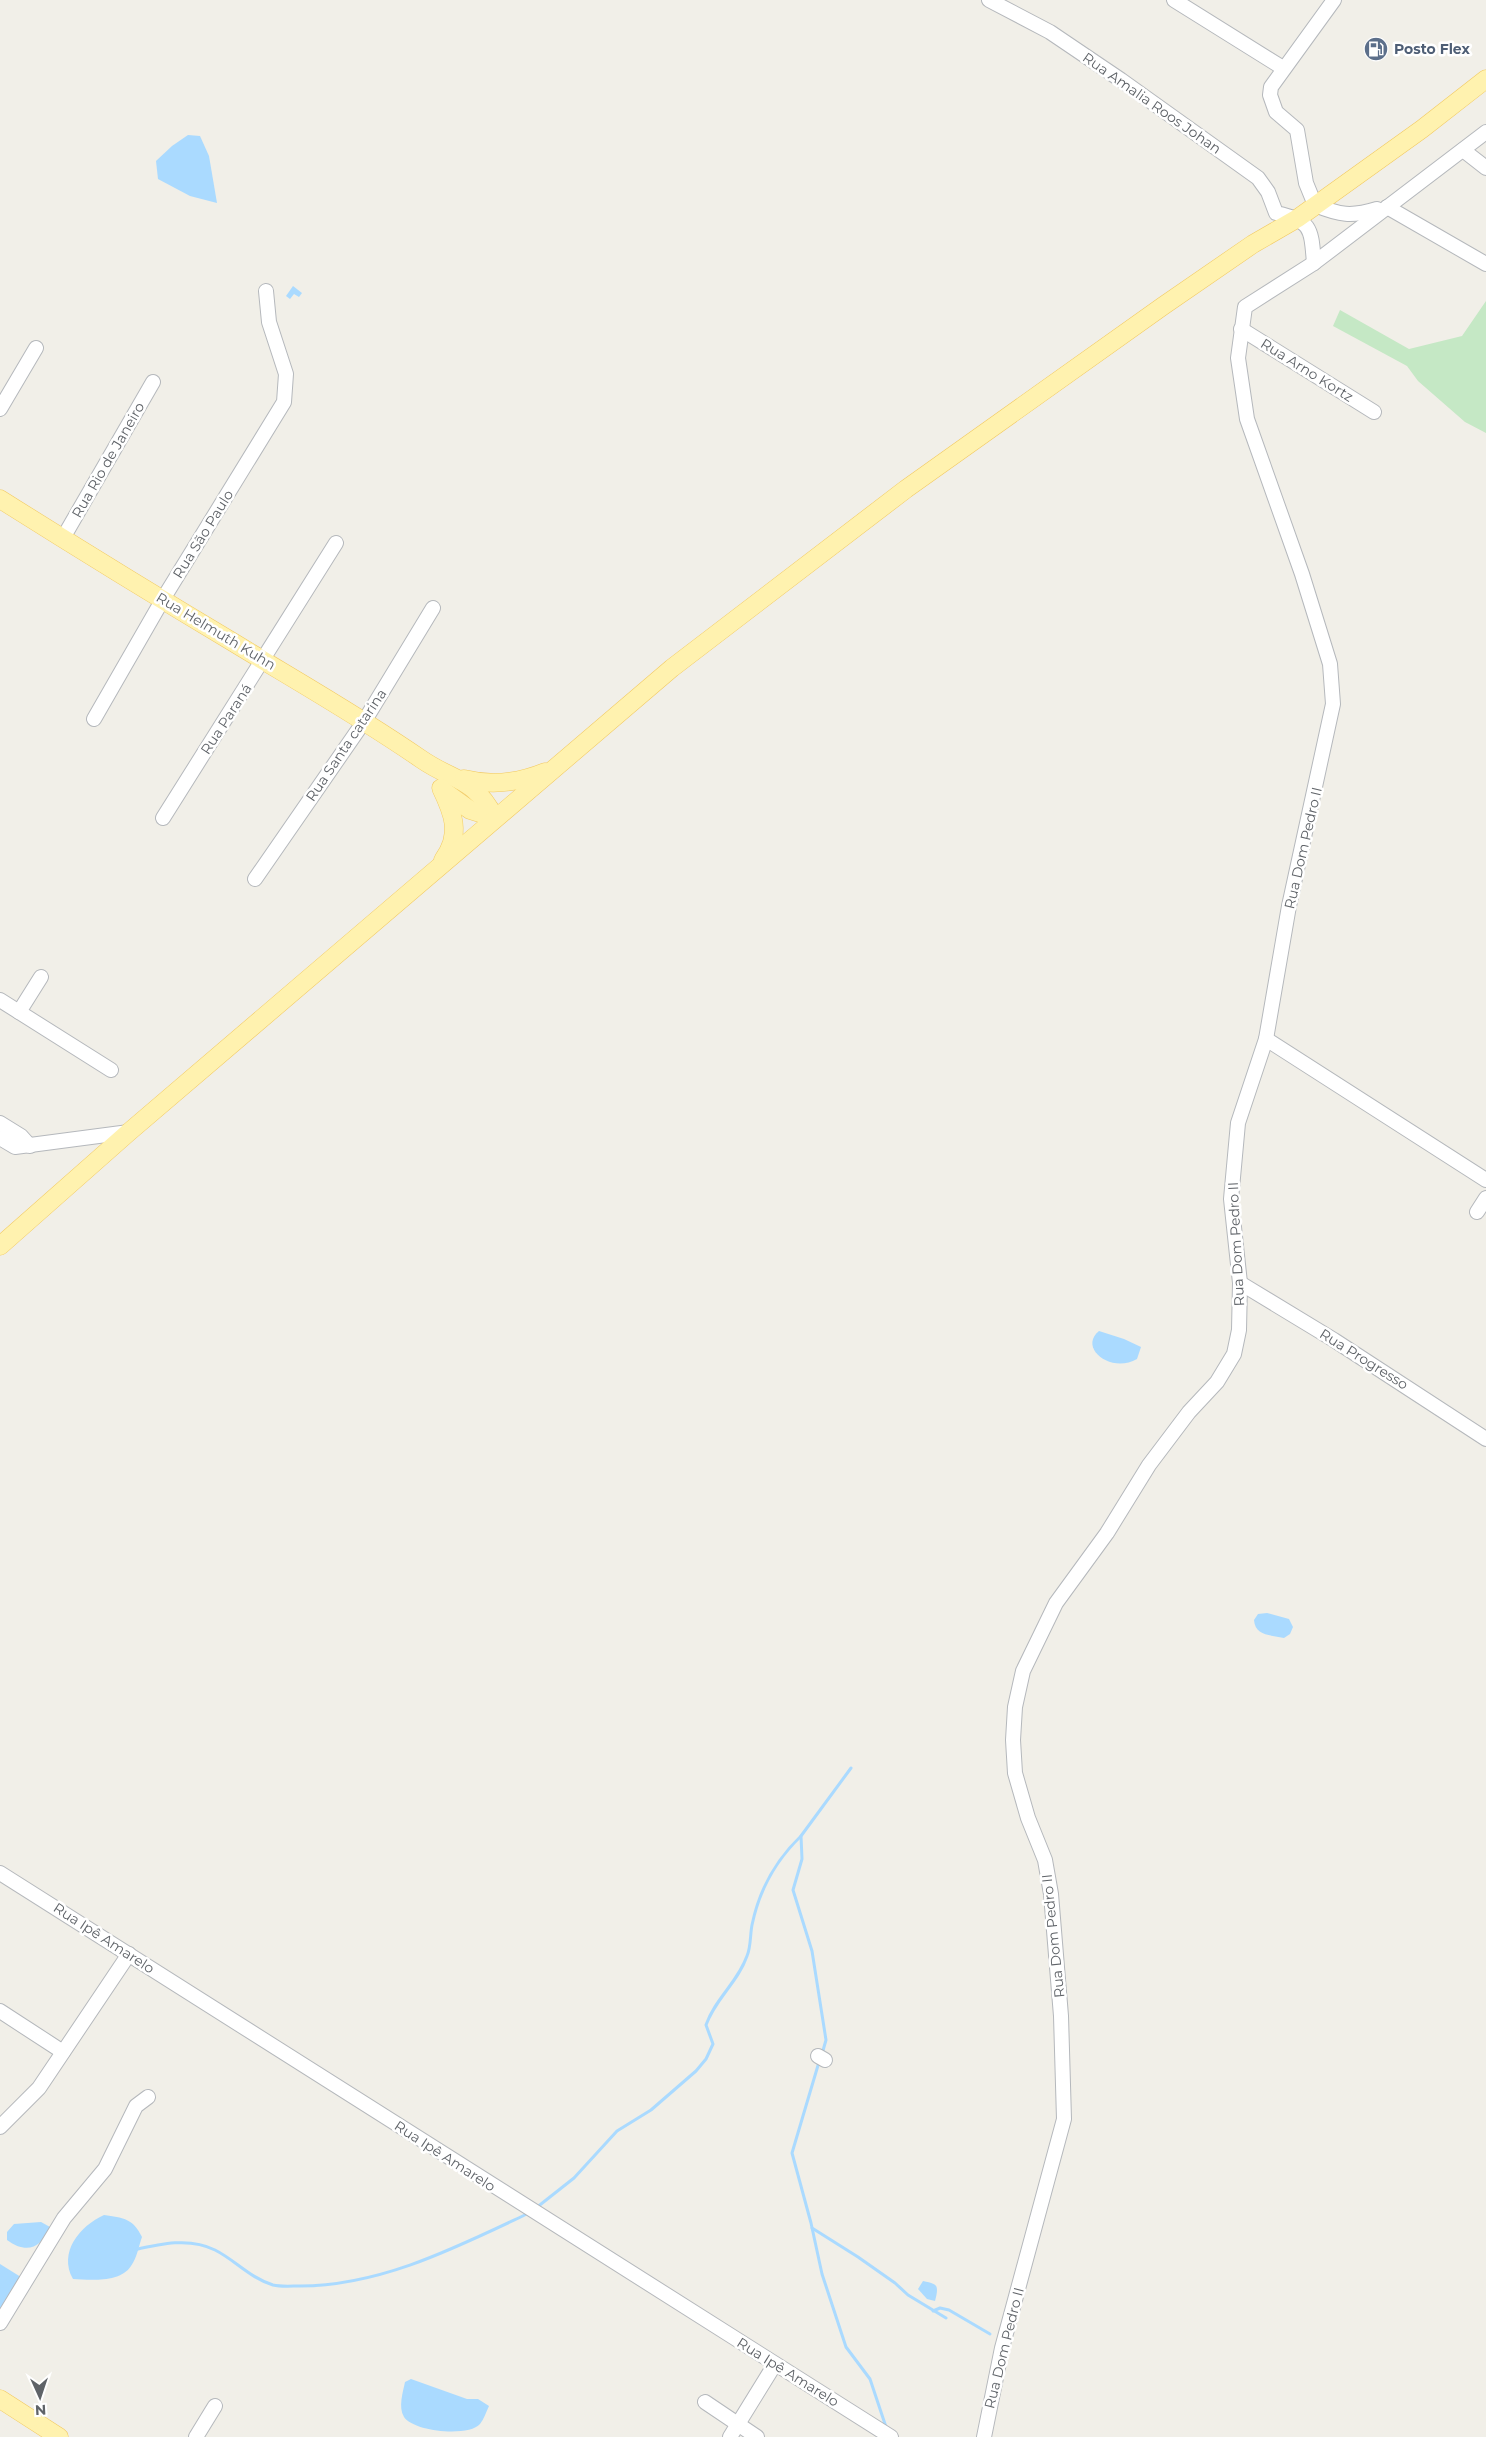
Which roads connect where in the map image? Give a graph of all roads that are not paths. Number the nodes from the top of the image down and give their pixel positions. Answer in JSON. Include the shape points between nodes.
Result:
{"nodes":[{"id":1,"x":990,"y":0,"type":"edge"},
{"id":2,"x":1174,"y":0,"type":"edge"},
{"id":3,"x":1334,"y":0,"type":"edge"},
{"id":4,"x":1283,"y":68,"type":"junction"},
{"id":5,"x":1486,"y":78,"type":"edge"},
{"id":6,"x":1486,"y":132,"type":"edge"},
{"id":7,"x":1463,"y":150,"type":"junction"},
{"id":8,"x":1486,"y":168,"type":"edge"},
{"id":9,"x":1315,"y":205,"type":"junction"},
{"id":10,"x":1387,"y":207,"type":"junction"},
{"id":11,"x":1298,"y":218,"type":"junction"},
{"id":12,"x":1314,"y":263,"type":"junction"},
{"id":13,"x":1486,"y":264,"type":"edge"},
{"id":14,"x":266,"y":291,"type":"dead end"},
{"id":15,"x":1241,"y":329,"type":"junction"},
{"id":16,"x":36,"y":348,"type":"dead end"},
{"id":17,"x":153,"y":382,"type":"dead end"},
{"id":18,"x":0,"y":409,"type":"edge"},
{"id":19,"x":1374,"y":412,"type":"dead end"},
{"id":20,"x":0,"y":498,"type":"edge"},
{"id":21,"x":63,"y":538,"type":"junction"},
{"id":22,"x":336,"y":543,"type":"dead end"},
{"id":23,"x":163,"y":598,"type":"junction"},
{"id":24,"x":433,"y":608,"type":"dead end"},
{"id":25,"x":264,"y":661,"type":"junction"},
{"id":26,"x":94,"y":718,"type":"dead end"},
{"id":27,"x":365,"y":720,"type":"junction"},
{"id":28,"x":564,"y":762,"type":"junction"},
{"id":29,"x":430,"y":766,"type":"junction"},
{"id":30,"x":461,"y":778,"type":"junction"},
{"id":31,"x":441,"y":788,"type":"junction"},
{"id":32,"x":164,"y":818,"type":"dead end"},
{"id":33,"x":495,"y":818,"type":"junction"},
{"id":34,"x":436,"y":870,"type":"junction"},
{"id":35,"x":255,"y":878,"type":"dead end"},
{"id":36,"x":42,"y":977,"type":"dead end"},
{"id":37,"x":0,"y":1000,"type":"edge"},
{"id":38,"x":18,"y":1012,"type":"junction"},
{"id":39,"x":1266,"y":1039,"type":"junction"},
{"id":40,"x":111,"y":1070,"type":"dead end"},
{"id":41,"x":0,"y":1123,"type":"edge"},
{"id":42,"x":129,"y":1132,"type":"junction"},
{"id":43,"x":0,"y":1138,"type":"edge"},
{"id":44,"x":30,"y":1146,"type":"junction"},
{"id":45,"x":1486,"y":1180,"type":"edge"},
{"id":46,"x":1486,"y":1198,"type":"edge"},
{"id":47,"x":1477,"y":1212,"type":"dead end"},
{"id":48,"x":0,"y":1246,"type":"edge"},
{"id":49,"x":1240,"y":1282,"type":"junction"},
{"id":50,"x":1486,"y":1439,"type":"edge"},
{"id":51,"x":0,"y":1874,"type":"edge"},
{"id":52,"x":129,"y":1954,"type":"junction"},
{"id":53,"x":0,"y":2012,"type":"edge"},
{"id":54,"x":63,"y":2052,"type":"junction"},
{"id":55,"x":148,"y":2097,"type":"dead end"},
{"id":56,"x":0,"y":2127,"type":"edge"},
{"id":57,"x":0,"y":2323,"type":"edge"},
{"id":58,"x":774,"y":2364,"type":"junction"},
{"id":59,"x":0,"y":2399,"type":"edge"},
{"id":60,"x":705,"y":2402,"type":"dead end"},
{"id":61,"x":215,"y":2406,"type":"dead end"},
{"id":62,"x":733,"y":2431,"type":"edge"},
{"id":63,"x":50,"y":2435,"type":"edge"},
{"id":64,"x":196,"y":2437,"type":"edge"},
{"id":65,"x":757,"y":2437,"type":"edge"},
{"id":66,"x":892,"y":2437,"type":"edge"},
{"id":67,"x":984,"y":2437,"type":"edge"}],
"edges":[{"from":1,"to":11,"type":"street","name":"Rua Amalia Roos Johan","via":[[1050,32],[1122,80],[1258,178],[1276,212]]},
{"from":2,"to":4,"type":"street"},
{"from":3,"to":4,"type":"street"},
{"from":4,"to":9,"type":"street","via":[[1271,87],[1270,95],[1276,112],[1297,130],[1306,183]]},
{"from":5,"to":9,"type":"main road","via":[[1422,129]]},
{"from":6,"to":7,"type":"street","name":"Rua Dom Pedro II"},
{"from":7,"to":8,"type":"street"},
{"from":7,"to":10,"type":"street","name":"Rua Dom Pedro II"},
{"from":9,"to":10,"type":"street","via":[[1334,213],[1356,216]]},
{"from":9,"to":11,"type":"main road"},
{"from":10,"to":12,"type":"street","name":"Rua Dom Pedro II"},
{"from":10,"to":13,"type":"street"},
{"from":11,"to":12,"type":"street","via":[[1312,232]]},
{"from":11,"to":28,"type":"main road","via":[[1253,244],[1163,306],[906,489],[672,668]]},
{"from":12,"to":15,"type":"street","name":"Rua Dom Pedro II","via":[[1245,308]]},
{"from":14,"to":23,"type":"street","name":"Rua São Paulo","via":[[269,322],[286,374],[284,402]]},
{"from":15,"to":19,"type":"street","name":"Rua Arno Kortz"},
{"from":15,"to":39,"type":"street","name":"Rua Dom Pedro II","via":[[1238,358],[1247,419],[1330,664],[1333,704],[1289,906]]},
{"from":16,"to":18,"type":"street"},
{"from":17,"to":21,"type":"street","name":"Rua Rio de Janeiro"},
{"from":20,"to":21,"type":"main road","name":"Rua Helmuth Kuhn"},
{"from":21,"to":23,"type":"main road","name":"Rua Helmuth Kuhn"},
{"from":22,"to":25,"type":"street","name":"Rua Paraná"},
{"from":23,"to":25,"type":"main road","name":"Rua Helmuth Kuhn"},
{"from":23,"to":26,"type":"street","name":"Rua São Paulo"},
{"from":24,"to":27,"type":"street","name":"Rua Santa catarina"},
{"from":25,"to":27,"type":"main road","name":"Rua Helmuth Kuhn"},
{"from":25,"to":32,"type":"street","name":"Rua Paraná"},
{"from":27,"to":29,"type":"main road","name":"Rua Helmuth Kuhn"},
{"from":27,"to":35,"type":"street","name":"Rua Santa catarina"},
{"from":28,"to":30,"type":"main road","via":[[531,777],[502,783],[481,783]]},
{"from":28,"to":33,"type":"main road"},
{"from":29,"to":30,"type":"main road","name":"Rua Helmuth Kuhn"},
{"from":29,"to":31,"type":"main road","name":"Rua Helmuth Kuhn"},
{"from":30,"to":33,"type":"main road","name":"Rua Helmuth Kuhn","via":[[487,802]]},
{"from":31,"to":33,"type":"main road","name":"Rua Helmuth Kuhn","via":[[470,810]]},
{"from":31,"to":34,"type":"main road","via":[[453,812],[454,832],[448,853]]},
{"from":33,"to":34,"type":"main road"},
{"from":34,"to":42,"type":"main road"},
{"from":36,"to":38,"type":"street"},
{"from":37,"to":38,"type":"street"},
{"from":38,"to":40,"type":"street"},
{"from":39,"to":45,"type":"street"},
{"from":39,"to":49,"type":"street","name":"Rua Dom Pedro II","via":[[1238,1123],[1234,1157],[1231,1199]]},
{"from":41,"to":44,"type":"street"},
{"from":42,"to":44,"type":"street"},
{"from":42,"to":48,"type":"main road"},
{"from":43,"to":44,"type":"street","via":[[15,1147]]},
{"from":46,"to":47,"type":"street"},
{"from":49,"to":50,"type":"street","name":"Rua Progresso"},
{"from":49,"to":67,"type":"street","name":"Rua Dom Pedro II","via":[[1239,1330],[1234,1354],[1218,1382],[1189,1412],[1149,1466],[1108,1533],[1056,1603],[1023,1671],[1015,1707],[1015,1773],[1045,1860],[1051,1894],[1061,2016],[1064,2119],[1002,2348]]},
{"from":51,"to":52,"type":"street","name":"Rua Ipê Amarelo"},
{"from":52,"to":54,"type":"street"},
{"from":52,"to":58,"type":"street","name":"Rua Ipê Amarelo"},
{"from":53,"to":54,"type":"street"},
{"from":54,"to":56,"type":"street","via":[[39,2088]]},
{"from":55,"to":57,"type":"street","via":[[136,2106],[105,2168],[64,2218]]},
{"from":58,"to":62,"type":"street"},
{"from":58,"to":66,"type":"street","name":"Rua Ipê Amarelo"},
{"from":59,"to":63,"type":"main road"},
{"from":60,"to":62,"type":"street"},
{"from":61,"to":64,"type":"street"},
{"from":62,"to":65,"type":"street"}]}
